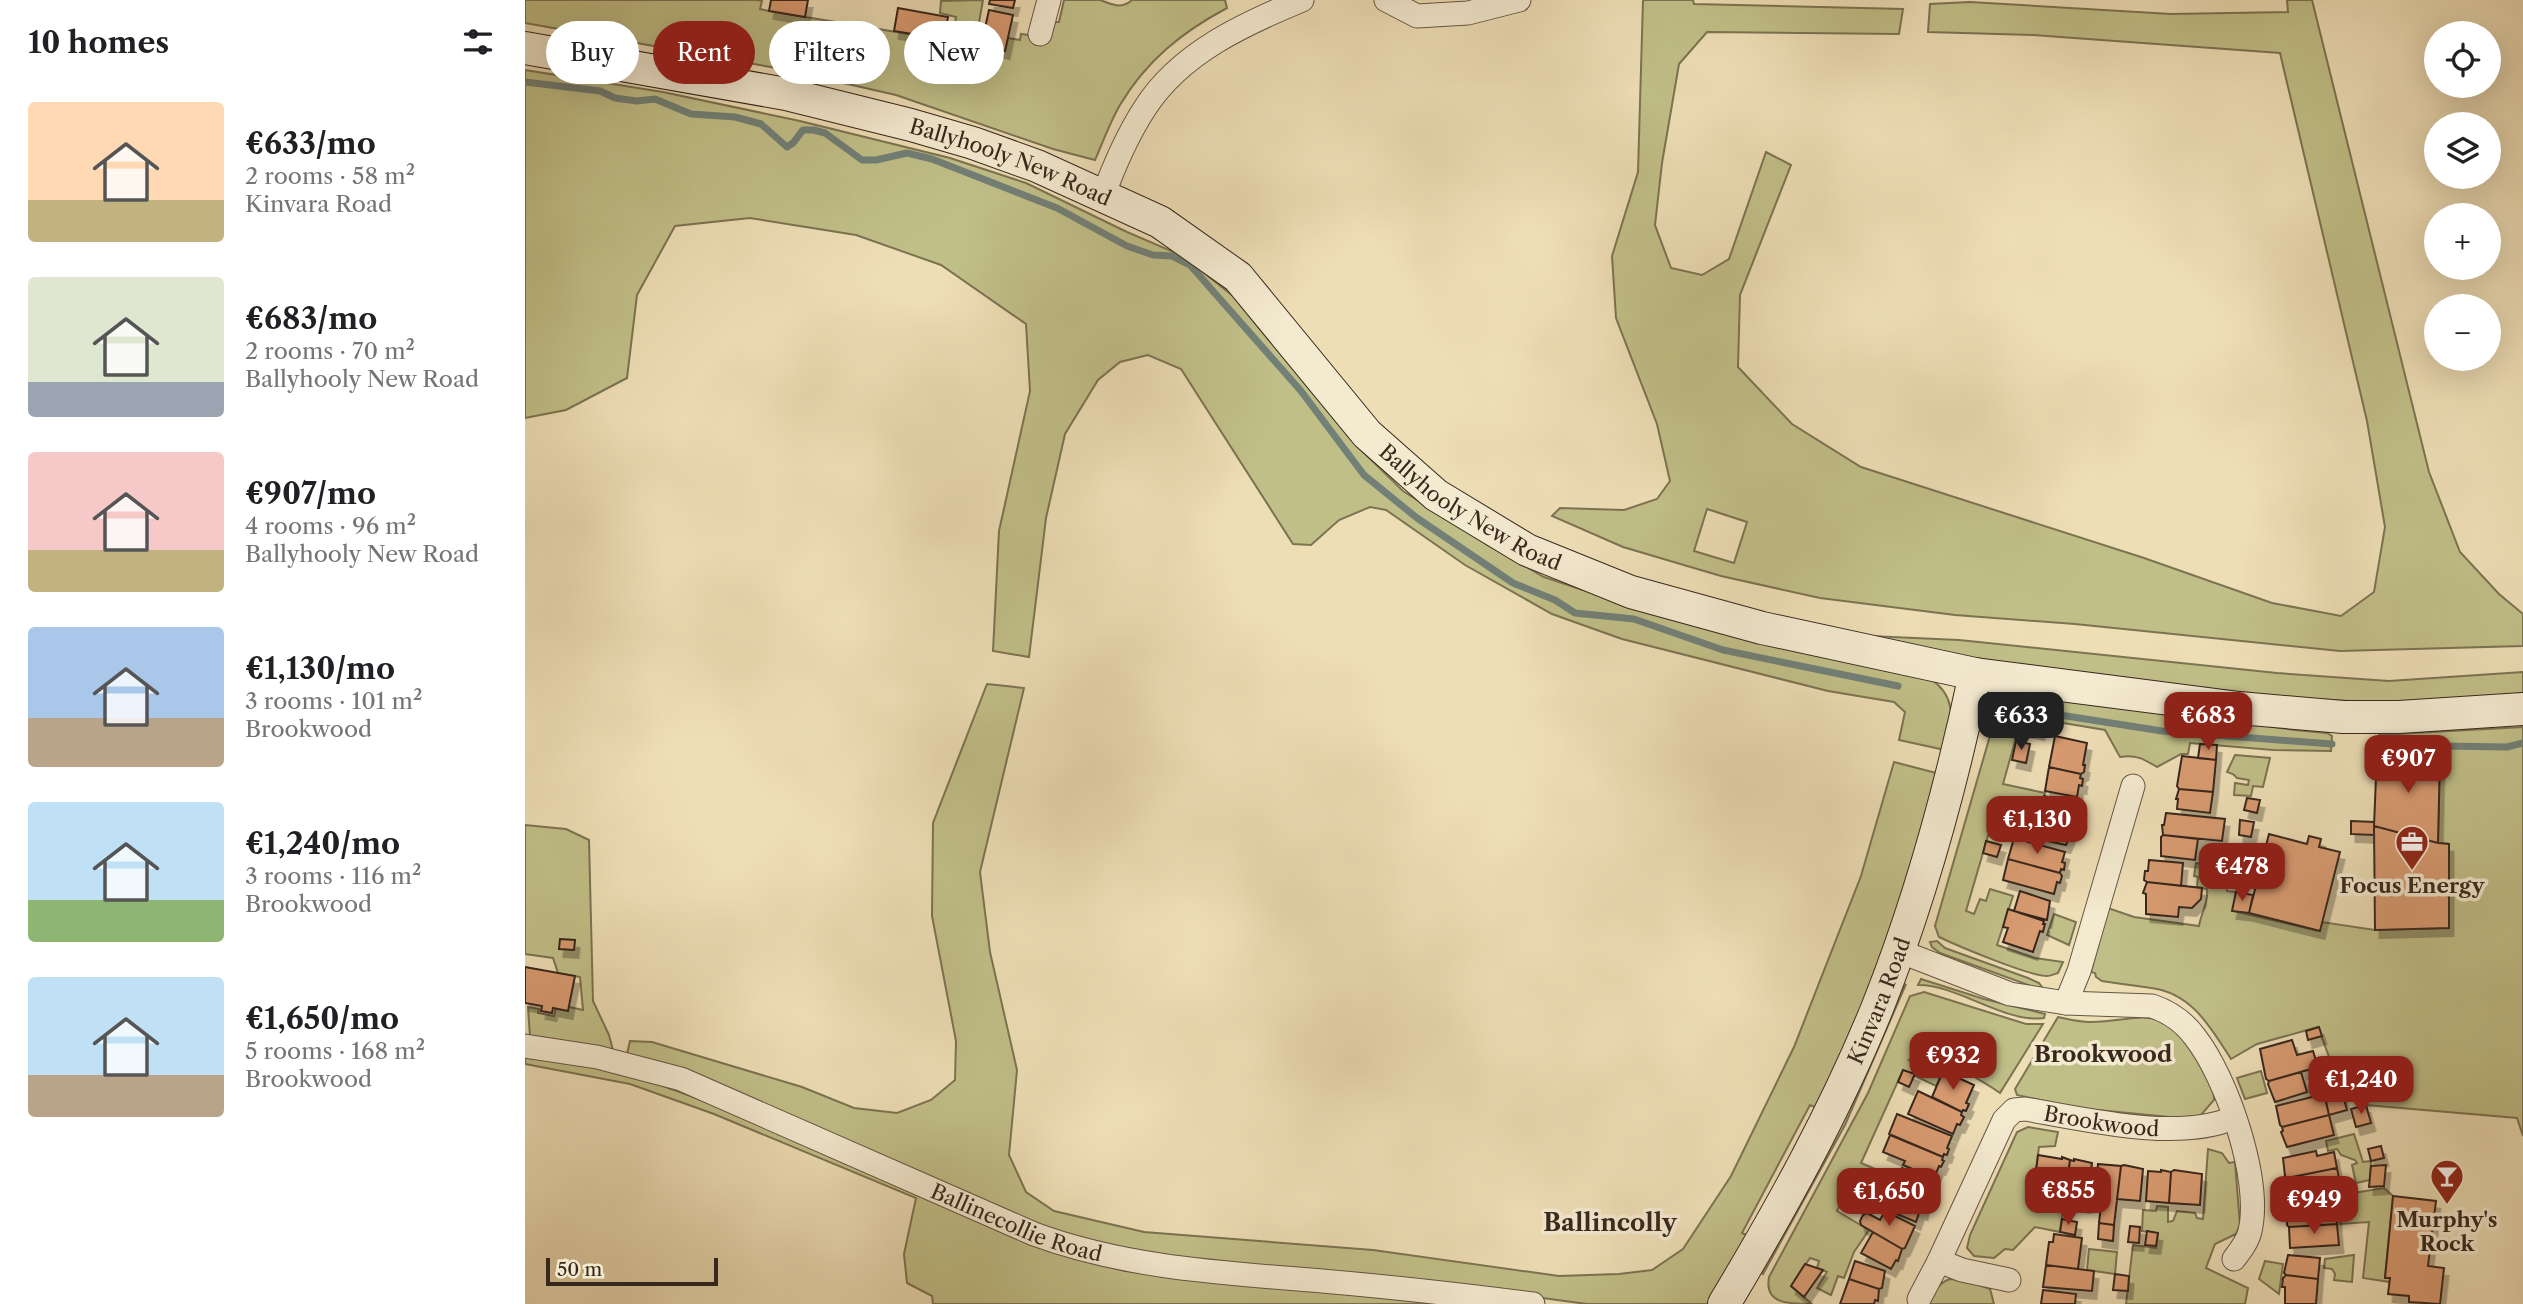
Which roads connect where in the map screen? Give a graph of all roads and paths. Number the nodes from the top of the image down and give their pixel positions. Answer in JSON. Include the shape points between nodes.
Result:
{"nodes":[{"id":1,"x":1049,"y":0,"type":"edge"},
{"id":2,"x":1302,"y":0,"type":"edge"},
{"id":3,"x":1386,"y":0,"type":"edge"},
{"id":4,"x":1519,"y":0,"type":"edge"},
{"id":5,"x":1256,"y":8,"type":"edge"},
{"id":6,"x":1040,"y":34,"type":"dead end"},
{"id":7,"x":525,"y":48,"type":"edge"},
{"id":8,"x":1103,"y":195,"type":"junction"},
{"id":9,"x":1975,"y":674,"type":"junction"},
{"id":10,"x":2523,"y":709,"type":"edge"},
{"id":11,"x":2133,"y":786,"type":"dead end"},
{"id":12,"x":1899,"y":951,"type":"junction"},
{"id":13,"x":2066,"y":1003,"type":"junction"},
{"id":14,"x":525,"y":1046,"type":"edge"},
{"id":15,"x":2233,"y":1118,"type":"junction"},
{"id":16,"x":2234,"y":1259,"type":"dead end"},
{"id":17,"x":1939,"y":1261,"type":"junction"},
{"id":18,"x":2009,"y":1280,"type":"dead end"},
{"id":19,"x":1919,"y":1299,"type":"dead end"},
{"id":20,"x":1732,"y":1301,"type":"edge"},
{"id":21,"x":1533,"y":1304,"type":"edge"}],
"edges":[{"from":1,"to":6,"type":"street"},
{"from":2,"to":5,"type":"street"},
{"from":3,"to":4,"type":"street","via":[[1417,16],[1468,13]]},
{"from":5,"to":8,"type":"street","via":[[1165,83],[1145,108]]},
{"from":7,"to":8,"type":"main road","name":"Ballyhooly New Road","via":[[786,94],[911,125],[973,143]]},
{"from":8,"to":9,"type":"main road","name":"Ballyhooly New Road","via":[[1160,222],[1238,277],[1367,434],[1436,495],[1527,550],[1632,592],[1762,628]]},
{"from":9,"to":10,"type":"main road","name":"Ballyhooly New Road","via":[[2343,717]]},
{"from":9,"to":12,"type":"main road","name":"Kinvara Road","via":[[1947,797]]},
{"from":11,"to":13,"type":"street"},
{"from":12,"to":13,"type":"street","via":[[2010,993]]},
{"from":12,"to":20,"type":"main road","name":"Kinvara Road","via":[[1839,1093]]},
{"from":13,"to":15,"type":"street","via":[[2152,1006],[2181,1021],[2210,1059]]},
{"from":14,"to":21,"type":"street","name":"Ballinecollie Road","via":[[597,1057],[681,1079],[1062,1245],[1168,1268]]},
{"from":15,"to":16,"type":"street","via":[[2248,1164],[2253,1211],[2250,1233]]},
{"from":15,"to":17,"type":"street","name":"Brookwood","via":[[2193,1129],[2014,1110],[1994,1140]]},
{"from":17,"to":18,"type":"street"},
{"from":17,"to":19,"type":"street","name":"Brookwood"}]}
